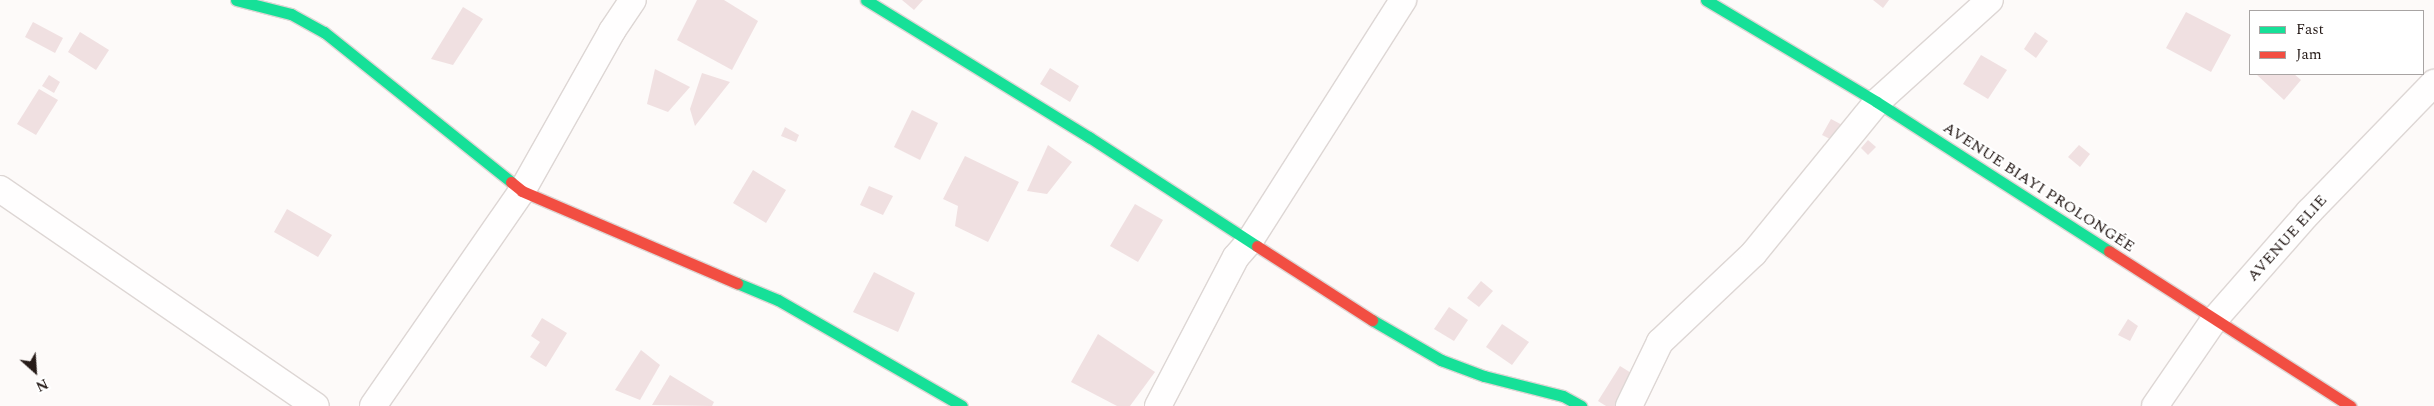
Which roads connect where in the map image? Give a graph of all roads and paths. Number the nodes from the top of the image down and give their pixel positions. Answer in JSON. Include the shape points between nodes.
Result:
{"nodes":[{"id":1,"x":236,"y":0,"type":"edge"},
{"id":2,"x":633,"y":0,"type":"edge"},
{"id":3,"x":866,"y":0,"type":"edge"},
{"id":4,"x":1404,"y":0,"type":"edge"},
{"id":5,"x":1706,"y":0,"type":"edge"},
{"id":6,"x":1990,"y":0,"type":"edge"},
{"id":7,"x":2434,"y":83,"type":"edge"},
{"id":8,"x":1877,"y":102,"type":"junction"},
{"id":9,"x":0,"y":189,"type":"edge"},
{"id":10,"x":522,"y":191,"type":"junction"},
{"id":11,"x":1249,"y":242,"type":"junction"},
{"id":12,"x":2214,"y":320,"type":"junction"},
{"id":13,"x":316,"y":406,"type":"edge"},
{"id":14,"x":373,"y":406,"type":"edge"},
{"id":15,"x":962,"y":406,"type":"edge"},
{"id":16,"x":1158,"y":406,"type":"edge"},
{"id":17,"x":1581,"y":406,"type":"edge"},
{"id":18,"x":1629,"y":406,"type":"edge"},
{"id":19,"x":2155,"y":406,"type":"edge"},
{"id":20,"x":2350,"y":406,"type":"edge"}],
"edges":[{"from":1,"to":10,"type":"street","via":[[291,14],[324,32]]},
{"from":2,"to":10,"type":"street","via":[[612,31]]},
{"from":3,"to":11,"type":"street","via":[[1090,137]]},
{"from":4,"to":11,"type":"street"},
{"from":5,"to":8,"type":"street","name":"AVENUE BIAYI PROLONGÉE"},
{"from":6,"to":8,"type":"street"},
{"from":7,"to":12,"type":"street","name":"AVENUE ELIE","via":[[2309,212]]},
{"from":8,"to":12,"type":"street","name":"AVENUE BIAYI PROLONGÉE"},
{"from":8,"to":18,"type":"street","via":[[1754,253],[1660,342]]},
{"from":9,"to":13,"type":"street"},
{"from":10,"to":14,"type":"street"},
{"from":10,"to":15,"type":"street","via":[[778,300]]},
{"from":11,"to":16,"type":"street","via":[[1236,257]]},
{"from":11,"to":17,"type":"street","via":[[1353,309],[1442,360],[1484,376],[1563,396]]},
{"from":12,"to":19,"type":"street","name":"AVENUE ELIE"},
{"from":12,"to":20,"type":"street","name":"AVENUE BIAYI PROLONGÉE"}]}
